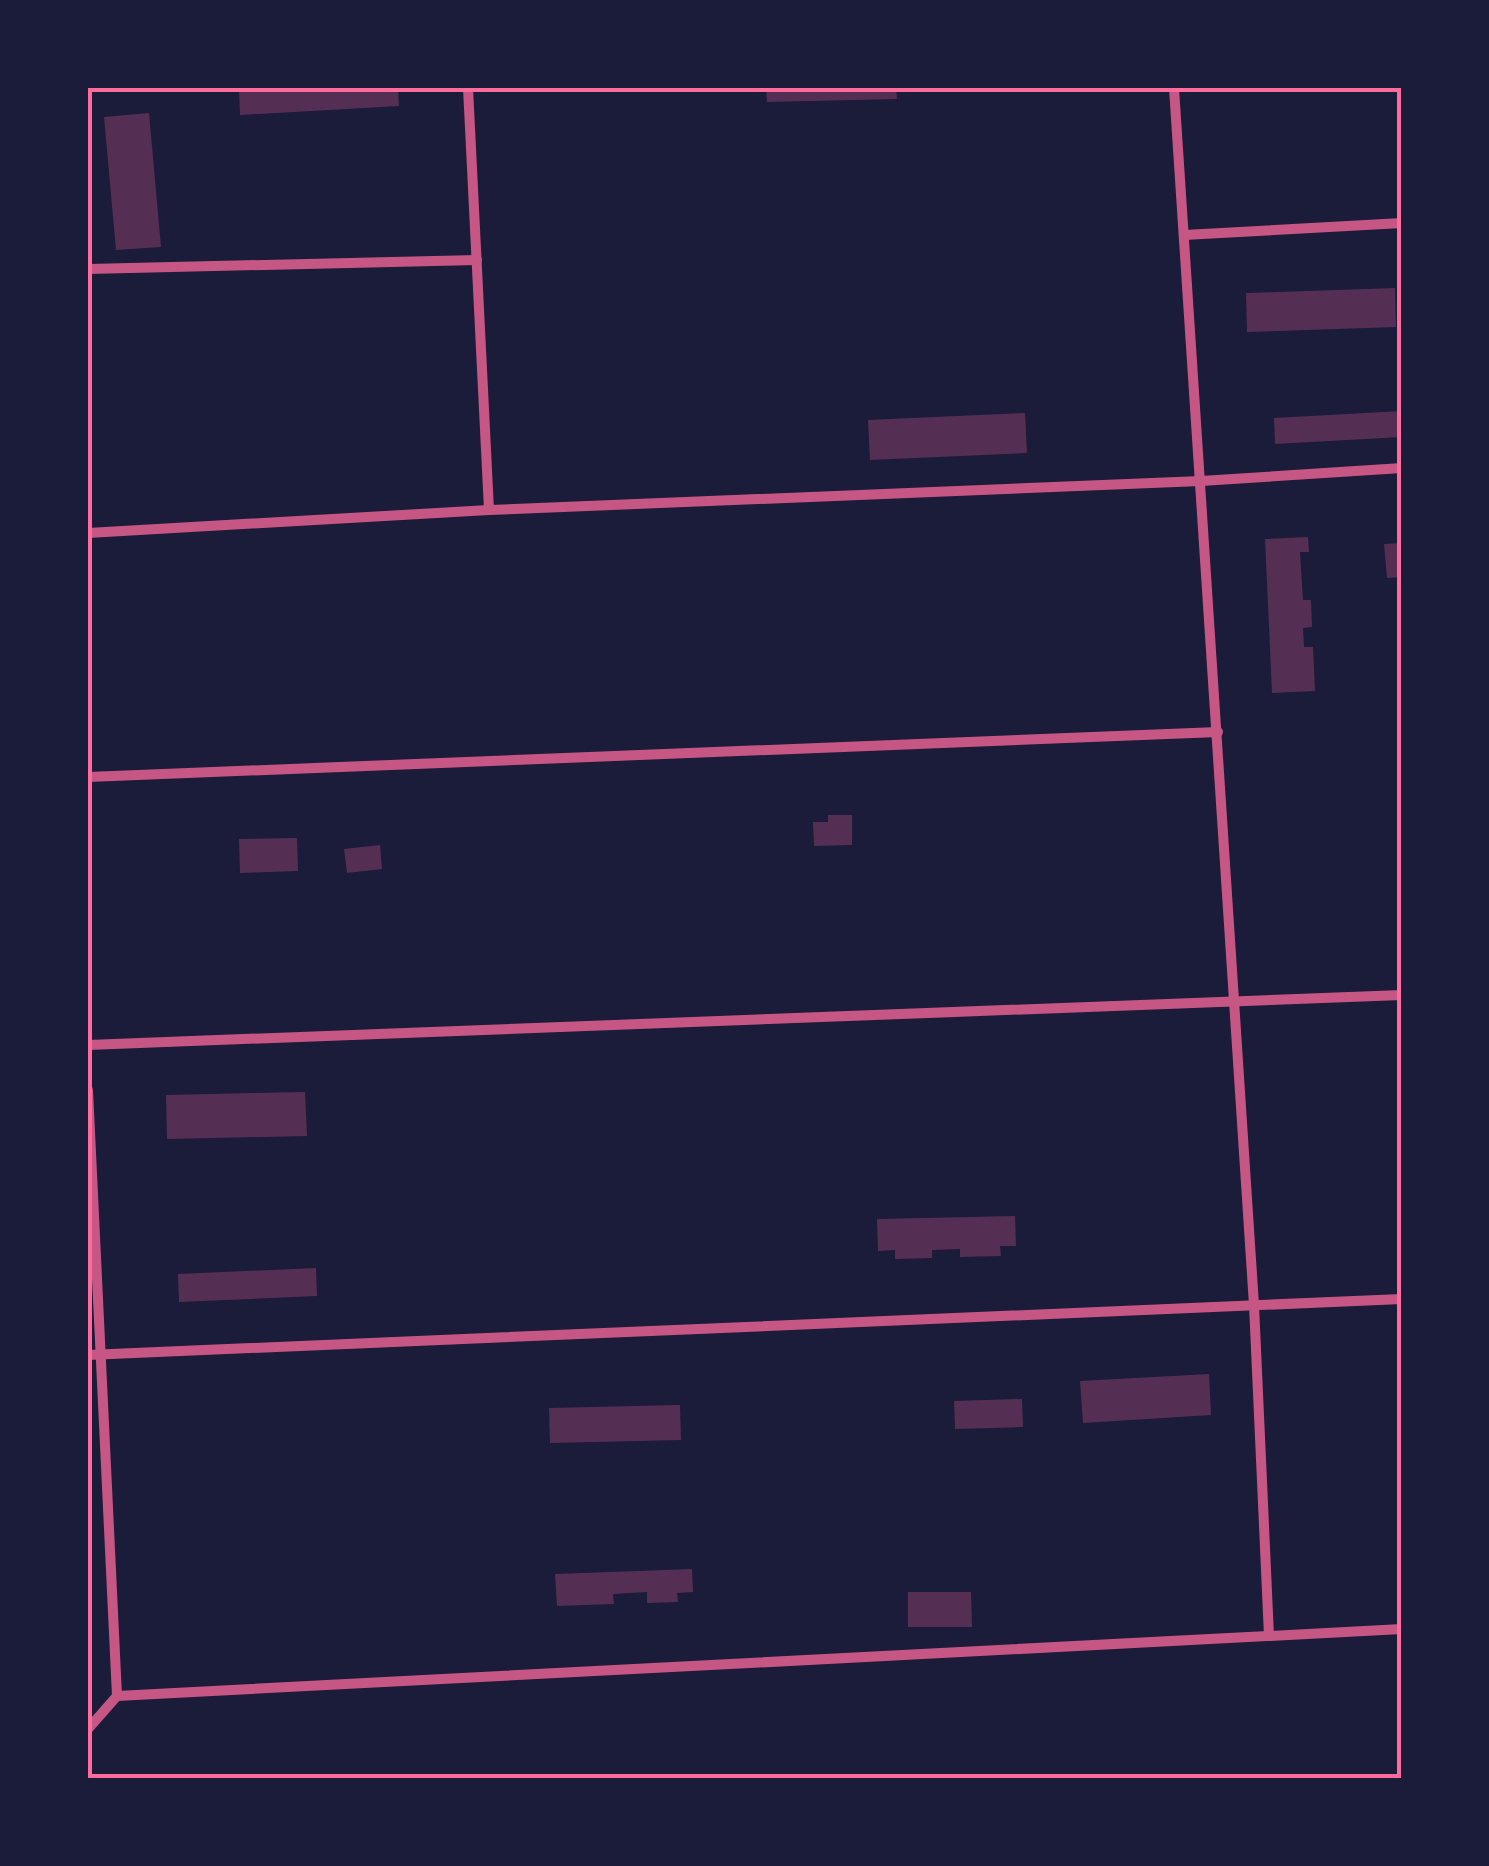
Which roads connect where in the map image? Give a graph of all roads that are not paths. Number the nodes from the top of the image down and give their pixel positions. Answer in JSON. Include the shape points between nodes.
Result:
{"nodes":[{"id":1,"x":468,"y":88,"type":"edge"},
{"id":2,"x":1174,"y":88,"type":"edge"},
{"id":3,"x":1402,"y":223,"type":"edge"},
{"id":4,"x":1184,"y":235,"type":"junction"},
{"id":5,"x":476,"y":260,"type":"junction"},
{"id":6,"x":88,"y":269,"type":"edge"},
{"id":7,"x":1402,"y":468,"type":"edge"},
{"id":8,"x":1201,"y":481,"type":"junction"},
{"id":9,"x":489,"y":510,"type":"junction"},
{"id":10,"x":88,"y":532,"type":"edge"},
{"id":11,"x":1218,"y":732,"type":"junction"},
{"id":12,"x":88,"y":778,"type":"edge"},
{"id":13,"x":1402,"y":995,"type":"edge"},
{"id":14,"x":1235,"y":1001,"type":"junction"},
{"id":15,"x":88,"y":1045,"type":"edge"},
{"id":16,"x":88,"y":1090,"type":"edge"},
{"id":17,"x":1402,"y":1299,"type":"edge"},
{"id":18,"x":1254,"y":1305,"type":"junction"},
{"id":19,"x":100,"y":1353,"type":"junction"},
{"id":20,"x":88,"y":1355,"type":"edge"},
{"id":21,"x":1402,"y":1629,"type":"edge"},
{"id":22,"x":1269,"y":1636,"type":"junction"},
{"id":23,"x":118,"y":1696,"type":"junction"},
{"id":24,"x":88,"y":1729,"type":"edge"}],
"edges":[{"from":1,"to":5,"type":"street"},
{"from":2,"to":4,"type":"street"},
{"from":3,"to":4,"type":"street"},
{"from":4,"to":8,"type":"street"},
{"from":5,"to":6,"type":"street"},
{"from":5,"to":9,"type":"street"},
{"from":7,"to":8,"type":"street"},
{"from":8,"to":9,"type":"street"},
{"from":8,"to":11,"type":"street"},
{"from":9,"to":10,"type":"street"},
{"from":11,"to":12,"type":"street"},
{"from":11,"to":14,"type":"street"},
{"from":13,"to":14,"type":"street"},
{"from":14,"to":15,"type":"street"},
{"from":14,"to":18,"type":"street"},
{"from":16,"to":19,"type":"street"},
{"from":17,"to":18,"type":"street"},
{"from":18,"to":19,"type":"street"},
{"from":18,"to":22,"type":"street"},
{"from":19,"to":20,"type":"street"},
{"from":19,"to":23,"type":"street"},
{"from":21,"to":22,"type":"street"},
{"from":22,"to":23,"type":"street"},
{"from":23,"to":24,"type":"street"}]}
